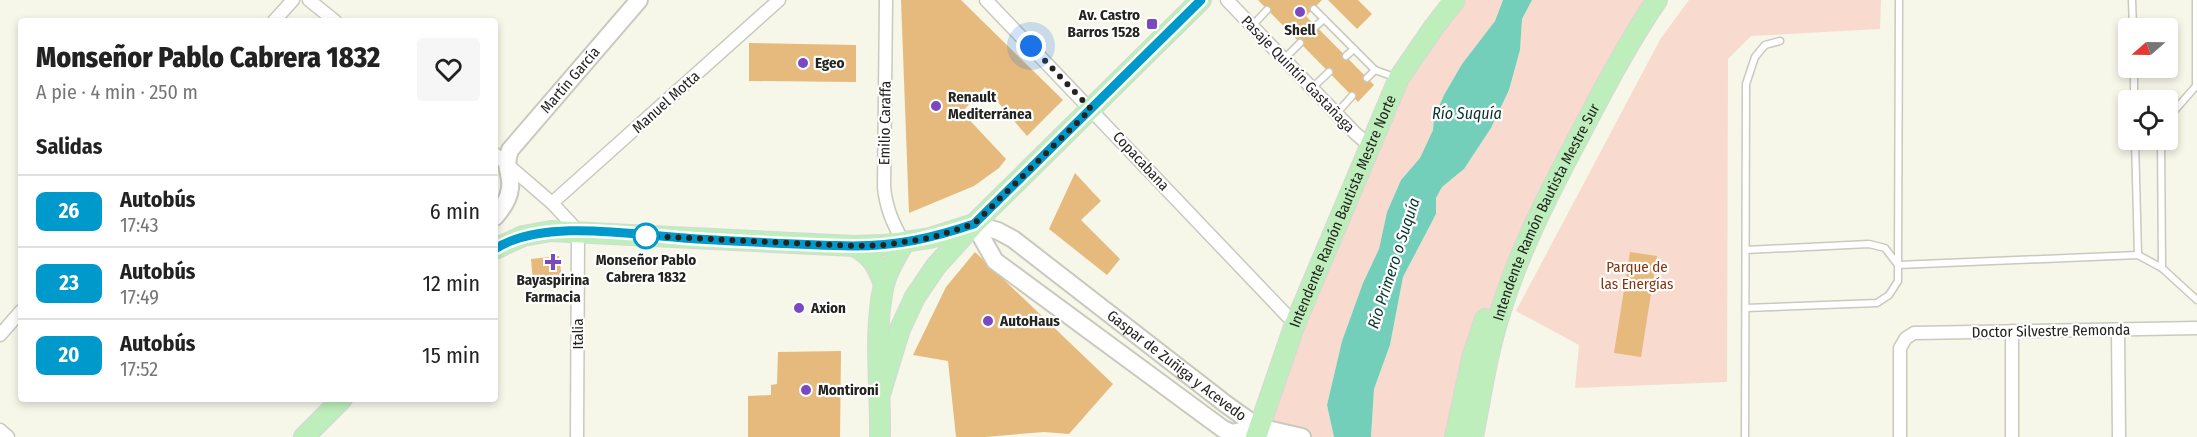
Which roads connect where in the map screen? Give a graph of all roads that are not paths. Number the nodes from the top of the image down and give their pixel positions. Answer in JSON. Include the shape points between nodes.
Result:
{"nodes":[{"id":1,"x":293,"y":0,"type":"edge"},
{"id":2,"x":309,"y":0,"type":"edge"},
{"id":3,"x":639,"y":0,"type":"edge"},
{"id":4,"x":779,"y":0,"type":"edge"},
{"id":5,"x":886,"y":0,"type":"edge"},
{"id":6,"x":986,"y":0,"type":"edge"},
{"id":7,"x":1201,"y":0,"type":"edge"},
{"id":8,"x":1227,"y":0,"type":"edge"},
{"id":9,"x":1455,"y":0,"type":"edge"},
{"id":10,"x":1657,"y":0,"type":"edge"},
{"id":11,"x":1899,"y":0,"type":"edge"},
{"id":12,"x":2132,"y":0,"type":"edge"},
{"id":13,"x":2196,"y":0,"type":"edge"},
{"id":14,"x":1314,"y":9,"type":"dead end"},
{"id":15,"x":1268,"y":10,"type":"dead end"},
{"id":16,"x":277,"y":18,"type":"edge"},
{"id":17,"x":331,"y":18,"type":"edge"},
{"id":18,"x":2133,"y":18,"type":"edge"},
{"id":19,"x":1324,"y":19,"type":"junction"},
{"id":20,"x":1316,"y":26,"type":"dead end"},
{"id":21,"x":1252,"y":27,"type":"junction"},
{"id":22,"x":1779,"y":41,"type":"dead end"},
{"id":23,"x":1300,"y":43,"type":"dead end"},
{"id":24,"x":1354,"y":49,"type":"junction"},
{"id":25,"x":1346,"y":56,"type":"dead end"},
{"id":26,"x":1283,"y":59,"type":"junction"},
{"id":27,"x":1375,"y":70,"type":"junction"},
{"id":28,"x":1329,"y":72,"type":"dead end"},
{"id":29,"x":1367,"y":78,"type":"dead end"},
{"id":30,"x":1400,"y":78,"type":"junction"},
{"id":31,"x":1312,"y":89,"type":"junction"},
{"id":32,"x":1352,"y":96,"type":"dead end"},
{"id":33,"x":2178,"y":107,"type":"edge"},
{"id":34,"x":1091,"y":109,"type":"junction"},
{"id":35,"x":1336,"y":114,"type":"junction"},
{"id":36,"x":1371,"y":147,"type":"junction"},
{"id":37,"x":2135,"y":150,"type":"edge"},
{"id":38,"x":2161,"y":150,"type":"edge"},
{"id":39,"x":500,"y":158,"type":"edge"},
{"id":40,"x":552,"y":203,"type":"junction"},
{"id":41,"x":498,"y":213,"type":"edge"},
{"id":42,"x":974,"y":224,"type":"junction"},
{"id":43,"x":578,"y":231,"type":"junction"},
{"id":44,"x":904,"y":243,"type":"junction"},
{"id":45,"x":854,"y":246,"type":"junction"},
{"id":46,"x":498,"y":247,"type":"edge"},
{"id":47,"x":1746,"y":250,"type":"junction"},
{"id":48,"x":1521,"y":253,"type":"junction"},
{"id":49,"x":2138,"y":255,"type":"junction"},
{"id":50,"x":1898,"y":265,"type":"junction"},
{"id":51,"x":2162,"y":268,"type":"junction"},
{"id":52,"x":884,"y":284,"type":"junction"},
{"id":53,"x":2197,"y":300,"type":"edge"},
{"id":54,"x":1746,"y":308,"type":"junction"},
{"id":55,"x":18,"y":314,"type":"edge"},
{"id":56,"x":1295,"y":324,"type":"junction"},
{"id":57,"x":2197,"y":328,"type":"edge"},
{"id":58,"x":2118,"y":330,"type":"junction"},
{"id":59,"x":2012,"y":331,"type":"junction"},
{"id":60,"x":0,"y":335,"type":"edge"},
{"id":61,"x":880,"y":391,"type":"junction"},
{"id":62,"x":339,"y":402,"type":"edge"},
{"id":63,"x":0,"y":429,"type":"edge"},
{"id":64,"x":1263,"y":432,"type":"edge"},
{"id":65,"x":8,"y":437,"type":"edge"},
{"id":66,"x":304,"y":437,"type":"edge"},
{"id":67,"x":577,"y":437,"type":"edge"},
{"id":68,"x":880,"y":437,"type":"edge"},
{"id":69,"x":1302,"y":437,"type":"edge"},
{"id":70,"x":1455,"y":437,"type":"edge"},
{"id":71,"x":1473,"y":437,"type":"edge"},
{"id":72,"x":1745,"y":437,"type":"edge"},
{"id":73,"x":1900,"y":437,"type":"edge"},
{"id":74,"x":2012,"y":437,"type":"edge"},
{"id":75,"x":2119,"y":437,"type":"edge"}],
"edges":[{"from":1,"to":16,"type":"street"},
{"from":2,"to":17,"type":"street"},
{"from":3,"to":39,"type":"street","name":"Martín García"},
{"from":4,"to":40,"type":"street","name":"Manuel Motta"},
{"from":5,"to":44,"type":"street","name":"Emilio Caraffa","via":[[884,187],[891,220]]},
{"from":6,"to":34,"type":"street","name":"Copacabana"},
{"from":7,"to":34,"type":"main road"},
{"from":8,"to":21,"type":"street","name":"Pasaje Quintín Gastañaga"},
{"from":9,"to":30,"type":"main road","name":"Intendente Ramón Bautista Mestre Norte"},
{"from":10,"to":48,"type":"main road","name":"Intendente Ramón Bautista Mestre Sur","via":[[1590,115]]},
{"from":11,"to":50,"type":"lane"},
{"from":12,"to":18,"type":"lane"},
{"from":13,"to":33,"type":"lane","via":[[2196,86]]},
{"from":14,"to":19,"type":"lane"},
{"from":15,"to":21,"type":"lane"},
{"from":19,"to":20,"type":"lane"},
{"from":19,"to":24,"type":"lane"},
{"from":21,"to":26,"type":"street","name":"Pasaje Quintín Gastañaga"},
{"from":22,"to":47,"type":"lane","via":[[1765,45],[1755,57],[1746,84]]},
{"from":23,"to":26,"type":"lane"},
{"from":24,"to":25,"type":"lane"},
{"from":24,"to":27,"type":"lane"},
{"from":26,"to":31,"type":"street","name":"Pasaje Quintín Gastañaga"},
{"from":27,"to":29,"type":"lane"},
{"from":27,"to":30,"type":"lane"},
{"from":28,"to":31,"type":"lane"},
{"from":30,"to":36,"type":"main road","name":"Intendente Ramón Bautista Mestre Norte"},
{"from":31,"to":35,"type":"street","name":"Pasaje Quintín Gastañaga"},
{"from":32,"to":35,"type":"lane"},
{"from":34,"to":42,"type":"main road"},
{"from":34,"to":56,"type":"street","name":"Copacabana"},
{"from":35,"to":36,"type":"street","name":"Pasaje Quintín Gastañaga"},
{"from":36,"to":56,"type":"main road","name":"Intendente Ramón Bautista Mestre Norte"},
{"from":37,"to":49,"type":"lane"},
{"from":38,"to":51,"type":"lane"},
{"from":39,"to":40,"type":"street"},
{"from":39,"to":41,"type":"street","via":[[510,187]]},
{"from":40,"to":43,"type":"street"},
{"from":42,"to":44,"type":"main road"},
{"from":42,"to":61,"type":"main road","via":[[915,297]]},
{"from":42,"to":64,"type":"street","name":"Gaspar de Zuñiga y Acevedo","via":[[1013,239]]},
{"from":42,"to":64,"type":"street","name":"Gaspar de Zuñiga y Acevedo","via":[[995,261],[1223,429],[1232,433]]},
{"from":43,"to":45,"type":"main road"},
{"from":43,"to":46,"type":"main road","via":[[536,233]]},
{"from":43,"to":67,"type":"street","name":"Italia"},
{"from":44,"to":45,"type":"main road"},
{"from":44,"to":52,"type":"main road"},
{"from":45,"to":52,"type":"main road","via":[[876,263]]},
{"from":47,"to":50,"type":"lane","via":[[1869,244],[1885,248]]},
{"from":47,"to":54,"type":"lane"},
{"from":48,"to":70,"type":"main road","via":[[1489,309]]},
{"from":48,"to":71,"type":"main road","name":"Intendente Ramón Bautista Mestre Sur","via":[[1492,339]]},
{"from":49,"to":50,"type":"lane"},
{"from":49,"to":51,"type":"lane"},
{"from":50,"to":54,"type":"lane","via":[[1898,281],[1889,295],[1877,303]]},
{"from":51,"to":53,"type":"lane"},
{"from":52,"to":61,"type":"main road","via":[[877,347]]},
{"from":54,"to":72,"type":"lane"},
{"from":55,"to":60,"type":"street"},
{"from":56,"to":64,"type":"main road","name":"Intendente Ramón Bautista Mestre Norte"},
{"from":57,"to":58,"type":"street","name":"Doctor Silvestre Remonda"},
{"from":58,"to":59,"type":"street","name":"Doctor Silvestre Remonda"},
{"from":58,"to":75,"type":"street"},
{"from":59,"to":73,"type":"street","name":"Doctor Silvestre Remonda","via":[[1914,333],[1906,338],[1900,348]]},
{"from":59,"to":74,"type":"street"},
{"from":61,"to":68,"type":"main road"},
{"from":62,"to":66,"type":"main road"},
{"from":63,"to":65,"type":"street"},
{"from":64,"to":69,"type":"street"}]}
